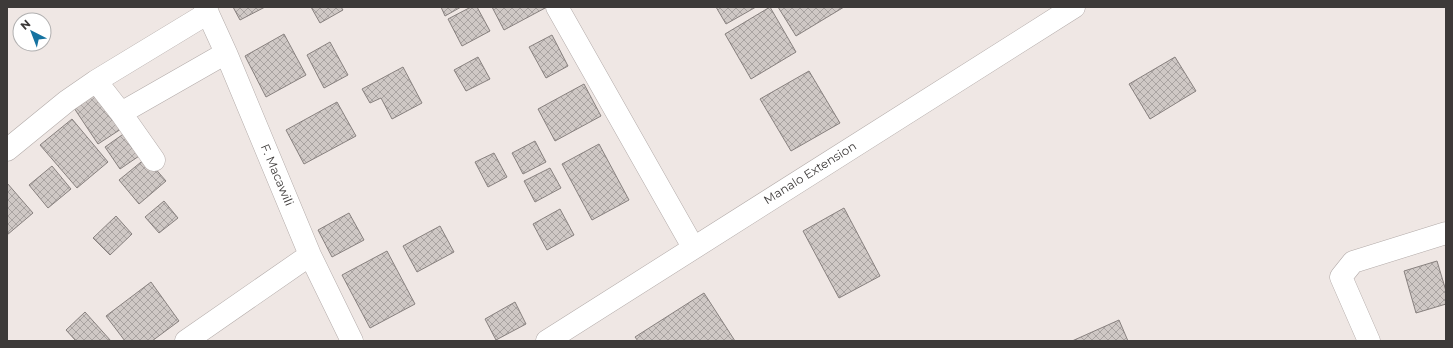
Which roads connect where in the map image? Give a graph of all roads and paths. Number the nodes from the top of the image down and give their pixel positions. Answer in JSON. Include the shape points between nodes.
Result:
{"nodes":[{"id":1,"x":557,"y":7,"type":"edge"},
{"id":2,"x":1074,"y":7,"type":"edge"},
{"id":3,"x":207,"y":10,"type":"edge"},
{"id":4,"x":226,"y":52,"type":"junction"},
{"id":5,"x":96,"y":81,"type":"junction"},
{"id":6,"x":121,"y":113,"type":"junction"},
{"id":7,"x":7,"y":150,"type":"edge"},
{"id":8,"x":154,"y":160,"type":"dead end"},
{"id":9,"x":1446,"y":233,"type":"edge"},
{"id":10,"x":693,"y":247,"type":"junction"},
{"id":11,"x":310,"y":255,"type":"junction"},
{"id":12,"x":550,"y":340,"type":"edge"},
{"id":13,"x":186,"y":341,"type":"edge"},
{"id":14,"x":352,"y":341,"type":"edge"},
{"id":15,"x":1369,"y":341,"type":"edge"}],
"edges":[{"from":1,"to":10,"type":"street"},
{"from":2,"to":10,"type":"street","name":"Manalo Extension"},
{"from":3,"to":4,"type":"street","name":"F. Macawili"},
{"from":3,"to":5,"type":"street"},
{"from":4,"to":6,"type":"street"},
{"from":4,"to":11,"type":"street","name":"F. Macawili"},
{"from":5,"to":6,"type":"street"},
{"from":5,"to":7,"type":"street"},
{"from":6,"to":8,"type":"street"},
{"from":9,"to":15,"type":"street","via":[[1353,262],[1341,277]]},
{"from":10,"to":12,"type":"street","name":"Manalo Extension"},
{"from":11,"to":13,"type":"street"},
{"from":11,"to":14,"type":"street","name":"F. Macawili"}]}
